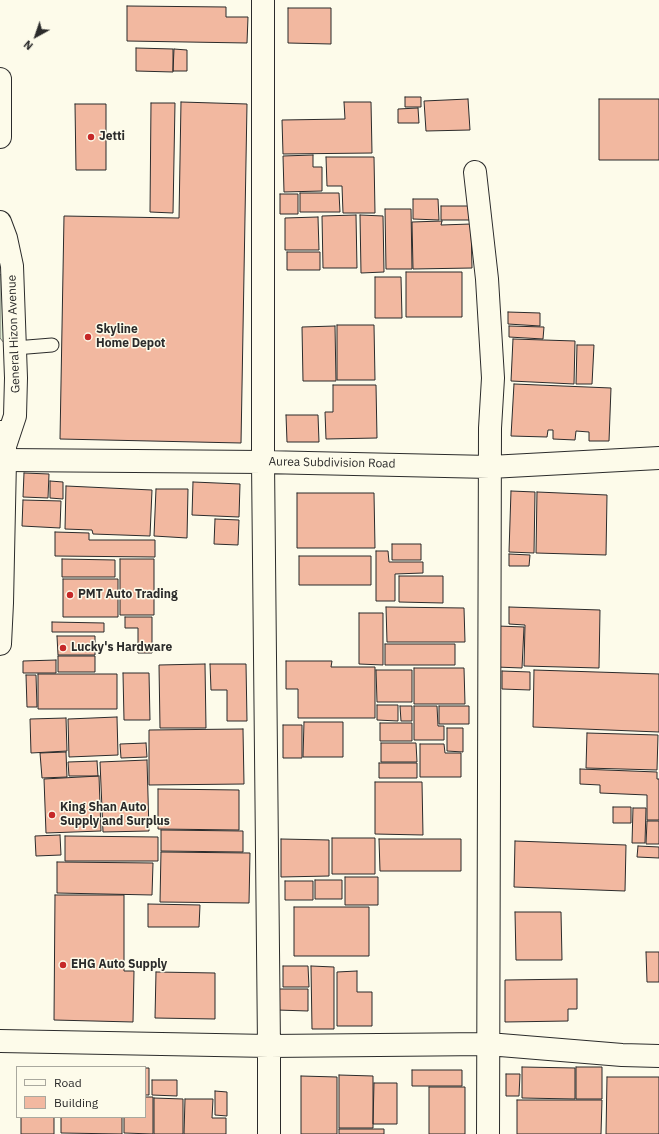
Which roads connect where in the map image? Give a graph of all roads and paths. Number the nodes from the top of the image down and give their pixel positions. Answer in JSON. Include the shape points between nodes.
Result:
{"nodes":[{"id":1,"x":263,"y":0,"type":"edge"},
{"id":2,"x":0,"y":78,"type":"edge"},
{"id":3,"x":0,"y":137,"type":"edge"},
{"id":4,"x":475,"y":172,"type":"dead end"},
{"id":5,"x":0,"y":222,"type":"edge"},
{"id":6,"x":52,"y":345,"type":"dead end"},
{"id":7,"x":15,"y":348,"type":"junction"},
{"id":8,"x":3,"y":445,"type":"edge"},
{"id":9,"x":659,"y":458,"type":"edge"},
{"id":10,"x":263,"y":462,"type":"junction"},
{"id":11,"x":490,"y":467,"type":"junction"},
{"id":12,"x":0,"y":644,"type":"edge"},
{"id":13,"x":0,"y":1041,"type":"edge"},
{"id":14,"x":488,"y":1044,"type":"junction"},
{"id":15,"x":269,"y":1046,"type":"junction"},
{"id":16,"x":659,"y":1056,"type":"edge"},
{"id":17,"x":269,"y":1134,"type":"edge"},
{"id":18,"x":488,"y":1134,"type":"edge"}],
"edges":[{"from":1,"to":10,"type":"main road"},
{"from":2,"to":3,"type":"main road"},
{"from":4,"to":11,"type":"main road","via":[[492,352]]},
{"from":5,"to":7,"type":"main road","name":"General Hizon Avenue","via":[[12,266]]},
{"from":6,"to":7,"type":"lane"},
{"from":7,"to":8,"type":"main road","name":"General Hizon Avenue","via":[[15,416]]},
{"from":8,"to":10,"type":"main road","name":"Aurea Subdivision Road"},
{"from":8,"to":12,"type":"main road","name":"General Hizon Avenue"},
{"from":9,"to":11,"type":"main road","name":"Aurea Subdivision Road"},
{"from":10,"to":11,"type":"main road","name":"Aurea Subdivision Road"},
{"from":10,"to":15,"type":"main road"},
{"from":11,"to":14,"type":"main road"},
{"from":13,"to":15,"type":"main road"},
{"from":14,"to":15,"type":"main road"},
{"from":14,"to":16,"type":"main road"},
{"from":14,"to":18,"type":"main road"},
{"from":15,"to":17,"type":"main road"}]}
